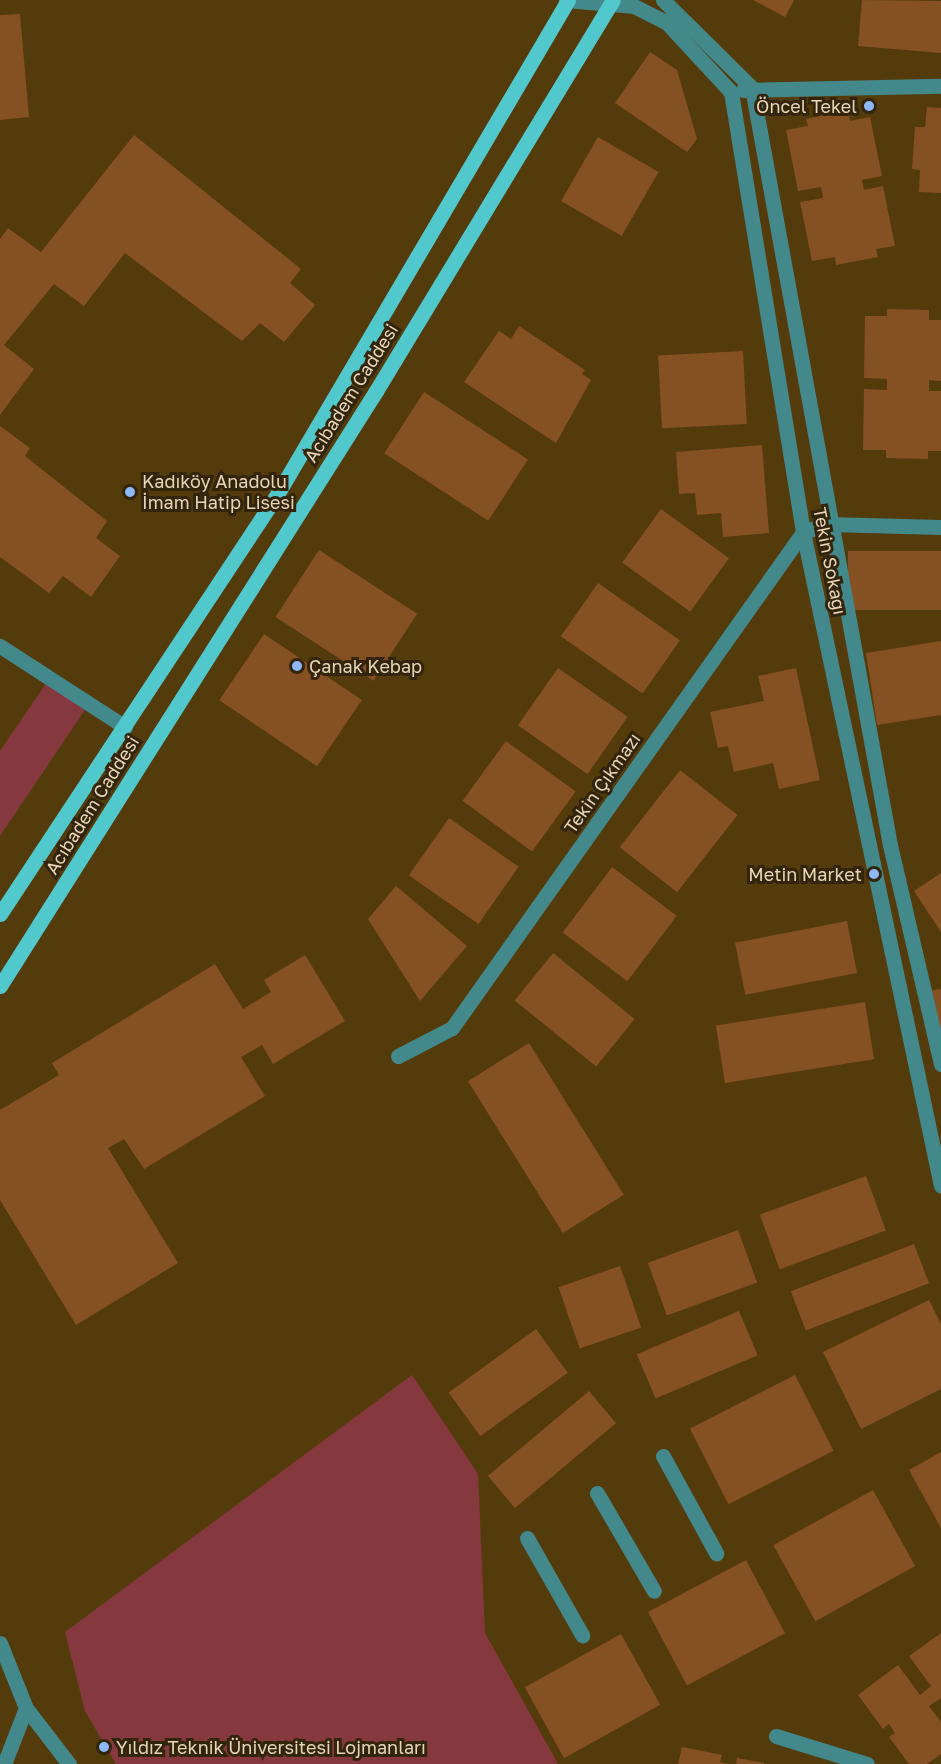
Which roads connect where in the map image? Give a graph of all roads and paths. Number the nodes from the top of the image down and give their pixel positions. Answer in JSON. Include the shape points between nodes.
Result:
{"nodes":[{"id":1,"x":567,"y":0,"type":"edge"},
{"id":2,"x":663,"y":0,"type":"edge"},
{"id":3,"x":613,"y":1,"type":"edge"},
{"id":4,"x":941,"y":86,"type":"edge"},
{"id":5,"x":752,"y":88,"type":"junction"},
{"id":6,"x":731,"y":92,"type":"junction"},
{"id":7,"x":828,"y":524,"type":"junction"},
{"id":8,"x":941,"y":527,"type":"edge"},
{"id":9,"x":804,"y":532,"type":"junction"},
{"id":10,"x":0,"y":646,"type":"edge"},
{"id":11,"x":125,"y":726,"type":"junction"},
{"id":12,"x":0,"y":914,"type":"edge"},
{"id":13,"x":0,"y":986,"type":"edge"},
{"id":14,"x":398,"y":1056,"type":"dead end"},
{"id":15,"x":941,"y":1064,"type":"edge"},
{"id":16,"x":941,"y":1186,"type":"edge"},
{"id":17,"x":663,"y":1456,"type":"dead end"},
{"id":18,"x":597,"y":1493,"type":"dead end"},
{"id":19,"x":527,"y":1538,"type":"dead end"},
{"id":20,"x":716,"y":1553,"type":"dead end"},
{"id":21,"x":654,"y":1590,"type":"dead end"},
{"id":22,"x":582,"y":1635,"type":"dead end"},
{"id":23,"x":0,"y":1643,"type":"edge"},
{"id":24,"x":26,"y":1708,"type":"junction"},
{"id":25,"x":776,"y":1736,"type":"dead end"},
{"id":26,"x":4,"y":1764,"type":"edge"},
{"id":27,"x":69,"y":1764,"type":"edge"},
{"id":28,"x":867,"y":1764,"type":"edge"}],
"edges":[{"from":1,"to":3,"type":"street"},
{"from":1,"to":11,"type":"main road","name":"Acıbadem Caddesi","via":[[278,493]]},
{"from":2,"to":5,"type":"street"},
{"from":3,"to":6,"type":"street","via":[[667,22]]},
{"from":3,"to":13,"type":"main road","name":"Acıbadem Caddesi","via":[[376,391]]},
{"from":4,"to":5,"type":"street"},
{"from":5,"to":6,"type":"street"},
{"from":5,"to":7,"type":"street","name":"Tekin Sokağı"},
{"from":6,"to":9,"type":"street","name":"Tekin Sokağı"},
{"from":7,"to":8,"type":"street"},
{"from":7,"to":9,"type":"street"},
{"from":7,"to":15,"type":"street","name":"Tekin Sokağı","via":[[890,845]]},
{"from":9,"to":14,"type":"street","name":"Tekin Çıkmazı","via":[[452,1028]]},
{"from":9,"to":16,"type":"street","name":"Tekin Sokağı"},
{"from":10,"to":11,"type":"street"},
{"from":11,"to":12,"type":"main road","name":"Acıbadem Caddesi"},
{"from":17,"to":20,"type":"street"},
{"from":18,"to":21,"type":"street"},
{"from":19,"to":22,"type":"street"},
{"from":23,"to":24,"type":"street"},
{"from":24,"to":26,"type":"street"},
{"from":24,"to":27,"type":"street"},
{"from":25,"to":28,"type":"street"}]}
